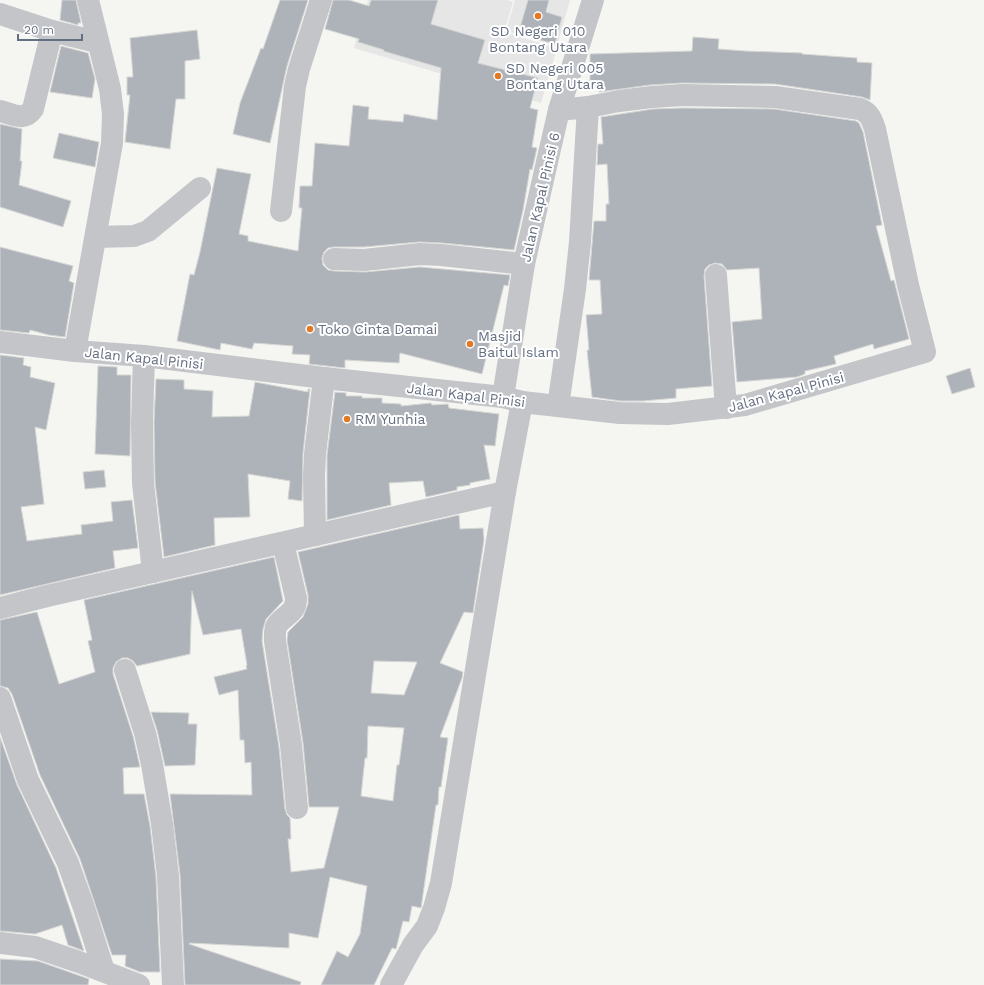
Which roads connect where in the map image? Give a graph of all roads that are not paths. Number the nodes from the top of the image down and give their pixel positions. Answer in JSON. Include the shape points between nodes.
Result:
{"nodes":[{"id":1,"x":88,"y":0,"type":"edge"},
{"id":2,"x":321,"y":0,"type":"edge"},
{"id":3,"x":593,"y":0,"type":"edge"},
{"id":4,"x":0,"y":14,"type":"edge"},
{"id":5,"x":52,"y":31,"type":"junction"},
{"id":6,"x":97,"y":42,"type":"junction"},
{"id":7,"x":588,"y":107,"type":"junction"},
{"id":8,"x":559,"y":110,"type":"junction"},
{"id":9,"x":0,"y":111,"type":"edge"},
{"id":10,"x":200,"y":188,"type":"dead end"},
{"id":11,"x":282,"y":211,"type":"dead end"},
{"id":12,"x":96,"y":237,"type":"junction"},
{"id":13,"x":334,"y":259,"type":"dead end"},
{"id":14,"x":524,"y":264,"type":"junction"},
{"id":15,"x":716,"y":275,"type":"dead end"},
{"id":16,"x":0,"y":342,"type":"edge"},
{"id":17,"x":75,"y":351,"type":"junction"},
{"id":18,"x":144,"y":356,"type":"junction"},
{"id":19,"x":324,"y":378,"type":"junction"},
{"id":20,"x":513,"y":400,"type":"junction"},
{"id":21,"x":558,"y":406,"type":"junction"},
{"id":22,"x":726,"y":408,"type":"junction"},
{"id":23,"x":505,"y":492,"type":"junction"},
{"id":24,"x":315,"y":535,"type":"junction"},
{"id":25,"x":283,"y":543,"type":"junction"},
{"id":26,"x":153,"y":572,"type":"junction"},
{"id":27,"x":0,"y":608,"type":"edge"},
{"id":28,"x":124,"y":670,"type":"dead end"},
{"id":29,"x":0,"y":698,"type":"edge"},
{"id":30,"x":297,"y":808,"type":"dead end"},
{"id":31,"x":0,"y":943,"type":"edge"},
{"id":32,"x":104,"y":971,"type":"junction"},
{"id":33,"x":139,"y":985,"type":"edge"},
{"id":34,"x":173,"y":985,"type":"edge"},
{"id":35,"x":390,"y":985,"type":"edge"}],
"edges":[{"from":1,"to":6,"type":"street"},
{"from":2,"to":11,"type":"street","via":[[295,86]]},
{"from":3,"to":8,"type":"street","name":"Jalan Kapal Pinisi 6"},
{"from":4,"to":5,"type":"street"},
{"from":5,"to":6,"type":"street"},
{"from":5,"to":9,"type":"street","via":[[33,108],[23,117]]},
{"from":6,"to":12,"type":"street","via":[[110,89],[113,114],[112,143]]},
{"from":7,"to":8,"type":"street"},
{"from":7,"to":21,"type":"street","via":[[580,242]]},
{"from":7,"to":22,"type":"street","name":"Jalan Kapal Pinisi","via":[[619,100],[652,97],[775,97],[860,109],[867,112],[872,120],[925,352],[782,396]]},
{"from":8,"to":14,"type":"street","name":"Jalan Kapal Pinisi 6"},
{"from":10,"to":12,"type":"street","via":[[148,231],[134,236]]},
{"from":12,"to":17,"type":"street"},
{"from":13,"to":14,"type":"street","via":[[364,260],[420,254]]},
{"from":14,"to":20,"type":"street","name":"Jalan Kapal Pinisi 6"},
{"from":15,"to":22,"type":"street"},
{"from":16,"to":17,"type":"street","name":"Jalan Kapal Pinisi"},
{"from":17,"to":18,"type":"street","name":"Jalan Kapal Pinisi"},
{"from":18,"to":19,"type":"street","name":"Jalan Kapal Pinisi"},
{"from":18,"to":26,"type":"street","via":[[143,483]]},
{"from":19,"to":20,"type":"street","name":"Jalan Kapal Pinisi"},
{"from":19,"to":24,"type":"street","via":[[315,454]]},
{"from":20,"to":21,"type":"street","name":"Jalan Kapal Pinisi"},
{"from":20,"to":23,"type":"street","name":"Jalan Kapal Pinisi 6"},
{"from":21,"to":22,"type":"street","name":"Jalan Kapal Pinisi","via":[[620,413],[668,414]]},
{"from":23,"to":24,"type":"street"},
{"from":23,"to":35,"type":"street","name":"Jalan Kapal Pinisi 6","via":[[441,883],[427,926]]},
{"from":24,"to":25,"type":"street"},
{"from":25,"to":26,"type":"street"},
{"from":25,"to":30,"type":"street","via":[[296,604],[294,610],[277,626],[275,641],[291,745]]},
{"from":26,"to":27,"type":"street"},
{"from":28,"to":34,"type":"street","via":[[145,733],[162,824],[168,876]]},
{"from":29,"to":32,"type":"street","via":[[28,780],[68,863]]},
{"from":31,"to":32,"type":"street","via":[[34,947]]},
{"from":32,"to":33,"type":"street"}]}
